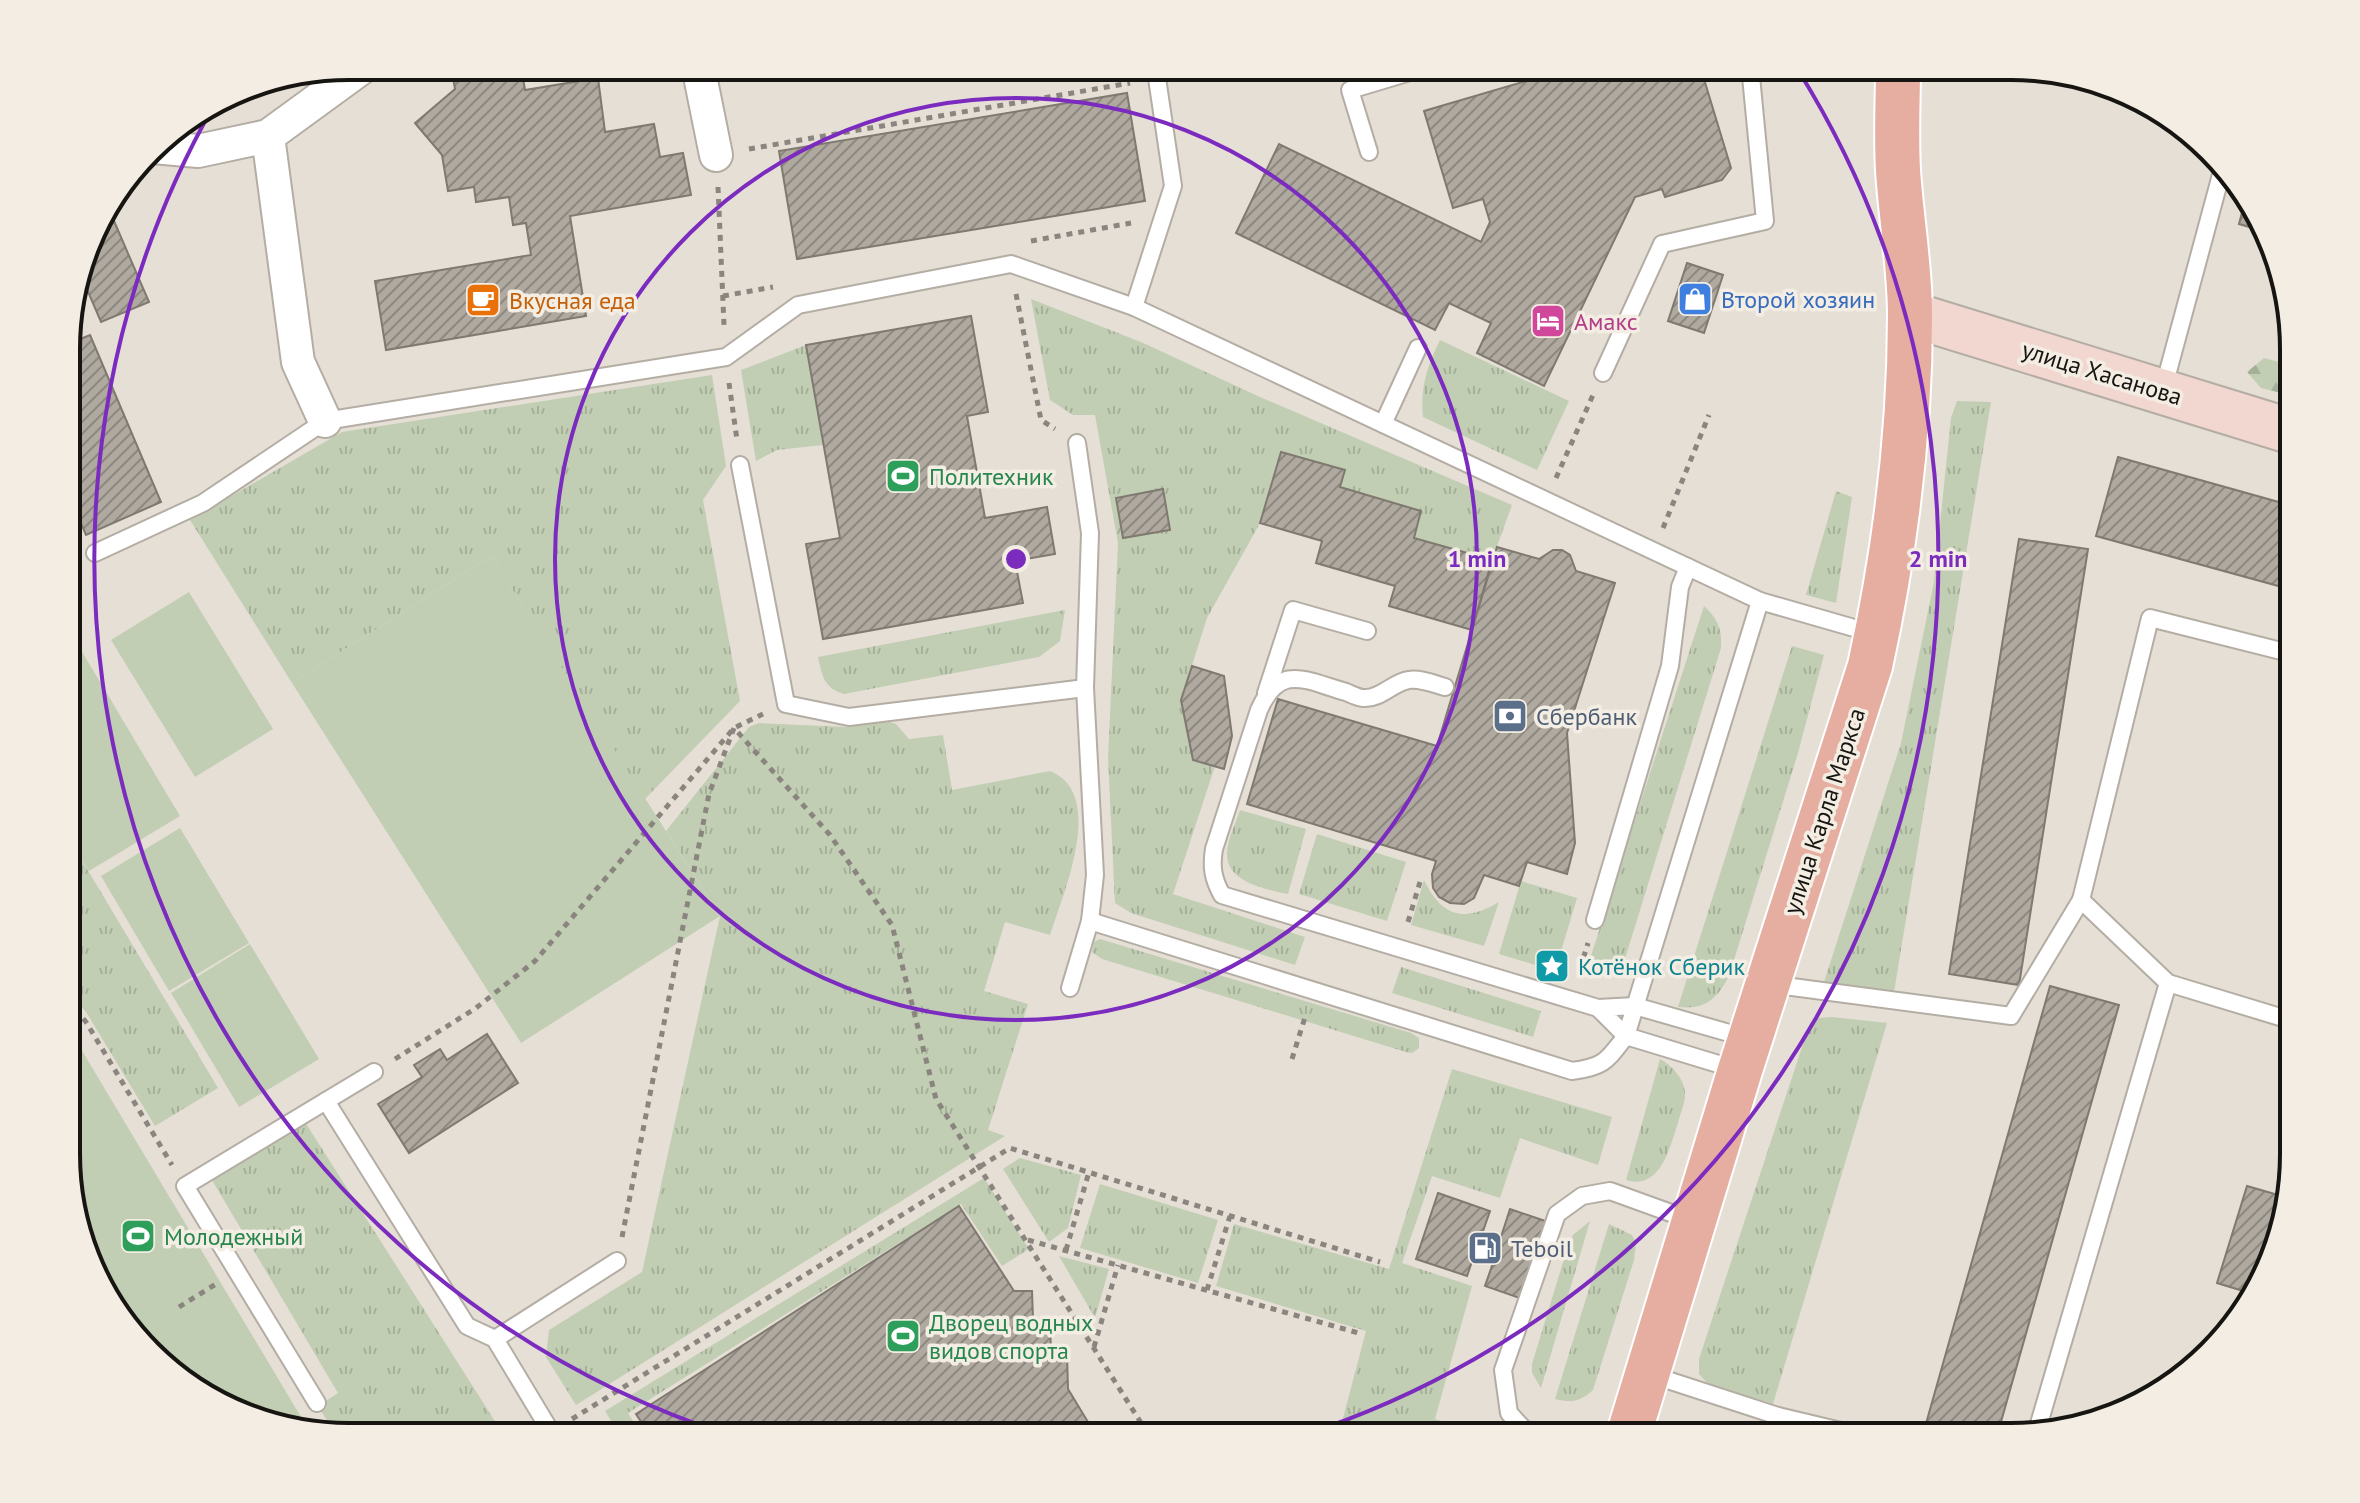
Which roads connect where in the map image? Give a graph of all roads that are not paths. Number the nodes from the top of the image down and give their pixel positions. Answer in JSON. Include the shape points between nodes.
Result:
{"nodes":[{"id":1,"x":347,"y":80,"type":"edge"},
{"id":2,"x":701,"y":80,"type":"edge"},
{"id":3,"x":1157,"y":80,"type":"edge"},
{"id":4,"x":1383,"y":80,"type":"edge"},
{"id":5,"x":1751,"y":80,"type":"edge"},
{"id":6,"x":1893,"y":80,"type":"edge"},
{"id":7,"x":268,"y":136,"type":"junction"},
{"id":8,"x":168,"y":150,"type":"edge"},
{"id":9,"x":1369,"y":152,"type":"dead end"},
{"id":10,"x":716,"y":155,"type":"road end"},
{"id":11,"x":2220,"y":180,"type":"edge"},
{"id":12,"x":1134,"y":307,"type":"junction"},
{"id":13,"x":1910,"y":314,"type":"junction"},
{"id":14,"x":1418,"y":348,"type":"dead end"},
{"id":15,"x":1603,"y":373,"type":"dead end"},
{"id":16,"x":2162,"y":391,"type":"junction"},
{"id":17,"x":325,"y":421,"type":"junction"},
{"id":18,"x":1383,"y":424,"type":"junction"},
{"id":19,"x":2279,"y":428,"type":"edge"},
{"id":20,"x":1077,"y":443,"type":"road end"},
{"id":21,"x":740,"y":465,"type":"road end"},
{"id":22,"x":95,"y":553,"type":"dead end"},
{"id":23,"x":1688,"y":567,"type":"junction"},
{"id":24,"x":1760,"y":601,"type":"junction"},
{"id":25,"x":1367,"y":631,"type":"dead end"},
{"id":26,"x":1877,"y":635,"type":"junction"},
{"id":27,"x":2279,"y":650,"type":"edge"},
{"id":28,"x":1445,"y":687,"type":"dead end"},
{"id":29,"x":1085,"y":688,"type":"junction"},
{"id":30,"x":1266,"y":695,"type":"junction"},
{"id":31,"x":2081,"y":900,"type":"junction"},
{"id":32,"x":1595,"y":920,"type":"dead end"},
{"id":33,"x":1090,"y":921,"type":"junction"},
{"id":34,"x":2168,"y":983,"type":"junction"},
{"id":35,"x":1768,"y":984,"type":"junction"},
{"id":36,"x":1070,"y":988,"type":"dead end"},
{"id":37,"x":1635,"y":1006,"type":"junction"},
{"id":38,"x":1598,"y":1008,"type":"junction"},
{"id":39,"x":2279,"y":1017,"type":"edge"},
{"id":40,"x":1626,"y":1036,"type":"junction"},
{"id":41,"x":1746,"y":1055,"type":"junction"},
{"id":42,"x":374,"y":1072,"type":"road end"},
{"id":43,"x":326,"y":1101,"type":"junction"},
{"id":44,"x":1695,"y":1221,"type":"junction"},
{"id":45,"x":617,"y":1261,"type":"road end"},
{"id":46,"x":495,"y":1339,"type":"junction"},
{"id":47,"x":1649,"y":1374,"type":"junction"},
{"id":48,"x":317,"y":1403,"type":"dead end"},
{"id":49,"x":1778,"y":1416,"type":"junction"},
{"id":50,"x":2040,"y":1421,"type":"edge"},
{"id":51,"x":1518,"y":1422,"type":"edge"},
{"id":52,"x":1633,"y":1422,"type":"edge"},
{"id":53,"x":1776,"y":1422,"type":"edge"},
{"id":54,"x":1804,"y":1422,"type":"edge"},
{"id":55,"x":545,"y":1423,"type":"edge"}],
"edges":[{"from":1,"to":7,"type":"street"},
{"from":2,"to":10,"type":"street"},
{"from":3,"to":12,"type":"lane","via":[[1173,186]]},
{"from":4,"to":9,"type":"lane","via":[[1350,90]]},
{"from":5,"to":15,"type":"lane","via":[[1765,221],[1662,244]]},
{"from":6,"to":13,"type":"main road","name":"улица Карла Маркса"},
{"from":7,"to":8,"type":"street","via":[[198,151]]},
{"from":7,"to":17,"type":"street","via":[[298,362]]},
{"from":11,"to":16,"type":"lane"},
{"from":12,"to":17,"type":"lane","via":[[1011,264],[798,305],[726,357]]},
{"from":12,"to":18,"type":"lane"},
{"from":13,"to":16,"type":"street","name":"улица Хасанова"},
{"from":13,"to":26,"type":"main road","name":"улица Карла Маркса","via":[[1894,538]]},
{"from":14,"to":18,"type":"lane"},
{"from":16,"to":19,"type":"street","name":"улица Хасанова"},
{"from":17,"to":22,"type":"lane","via":[[203,503]]},
{"from":18,"to":23,"type":"lane"},
{"from":20,"to":29,"type":"lane","via":[[1090,533]]},
{"from":21,"to":29,"type":"lane","via":[[786,704],[849,717]]},
{"from":23,"to":24,"type":"lane"},
{"from":23,"to":32,"type":"lane","via":[[1680,587],[1670,666]]},
{"from":24,"to":26,"type":"lane"},
{"from":24,"to":37,"type":"lane"},
{"from":25,"to":30,"type":"lane","via":[[1293,610]]},
{"from":26,"to":35,"type":"main road","name":"улица Карла Маркса"},
{"from":27,"to":31,"type":"lane","via":[[2150,618]]},
{"from":28,"to":30,"type":"lane","via":[[1413,679],[1364,698],[1296,677],[1281,680]]},
{"from":29,"to":33,"type":"lane","via":[[1095,875]]},
{"from":30,"to":38,"type":"lane","via":[[1214,849],[1214,881],[1222,895]]},
{"from":31,"to":34,"type":"lane"},
{"from":31,"to":35,"type":"lane","via":[[2011,1016]]},
{"from":33,"to":36,"type":"lane"},
{"from":33,"to":40,"type":"lane","via":[[1572,1071],[1605,1063]]},
{"from":34,"to":39,"type":"lane"},
{"from":34,"to":50,"type":"lane"},
{"from":35,"to":41,"type":"main road","name":"улица Карла Маркса"},
{"from":37,"to":38,"type":"lane"},
{"from":37,"to":40,"type":"lane"},
{"from":37,"to":41,"type":"lane"},
{"from":38,"to":40,"type":"lane"},
{"from":40,"to":41,"type":"lane"},
{"from":41,"to":44,"type":"main road","name":"улица Карла Маркса"},
{"from":42,"to":43,"type":"lane"},
{"from":43,"to":46,"type":"lane","via":[[467,1326]]},
{"from":43,"to":48,"type":"lane","via":[[185,1186]]},
{"from":44,"to":47,"type":"main road","name":"улица Карла Маркса"},
{"from":44,"to":51,"type":"lane","via":[[1610,1191],[1582,1196],[1557,1214],[1503,1370],[1509,1413]]},
{"from":45,"to":46,"type":"lane"},
{"from":46,"to":55,"type":"lane"},
{"from":47,"to":49,"type":"lane"},
{"from":47,"to":52,"type":"main road","name":"улица Карла Маркса"},
{"from":49,"to":53,"type":"lane"},
{"from":49,"to":54,"type":"lane"}]}
